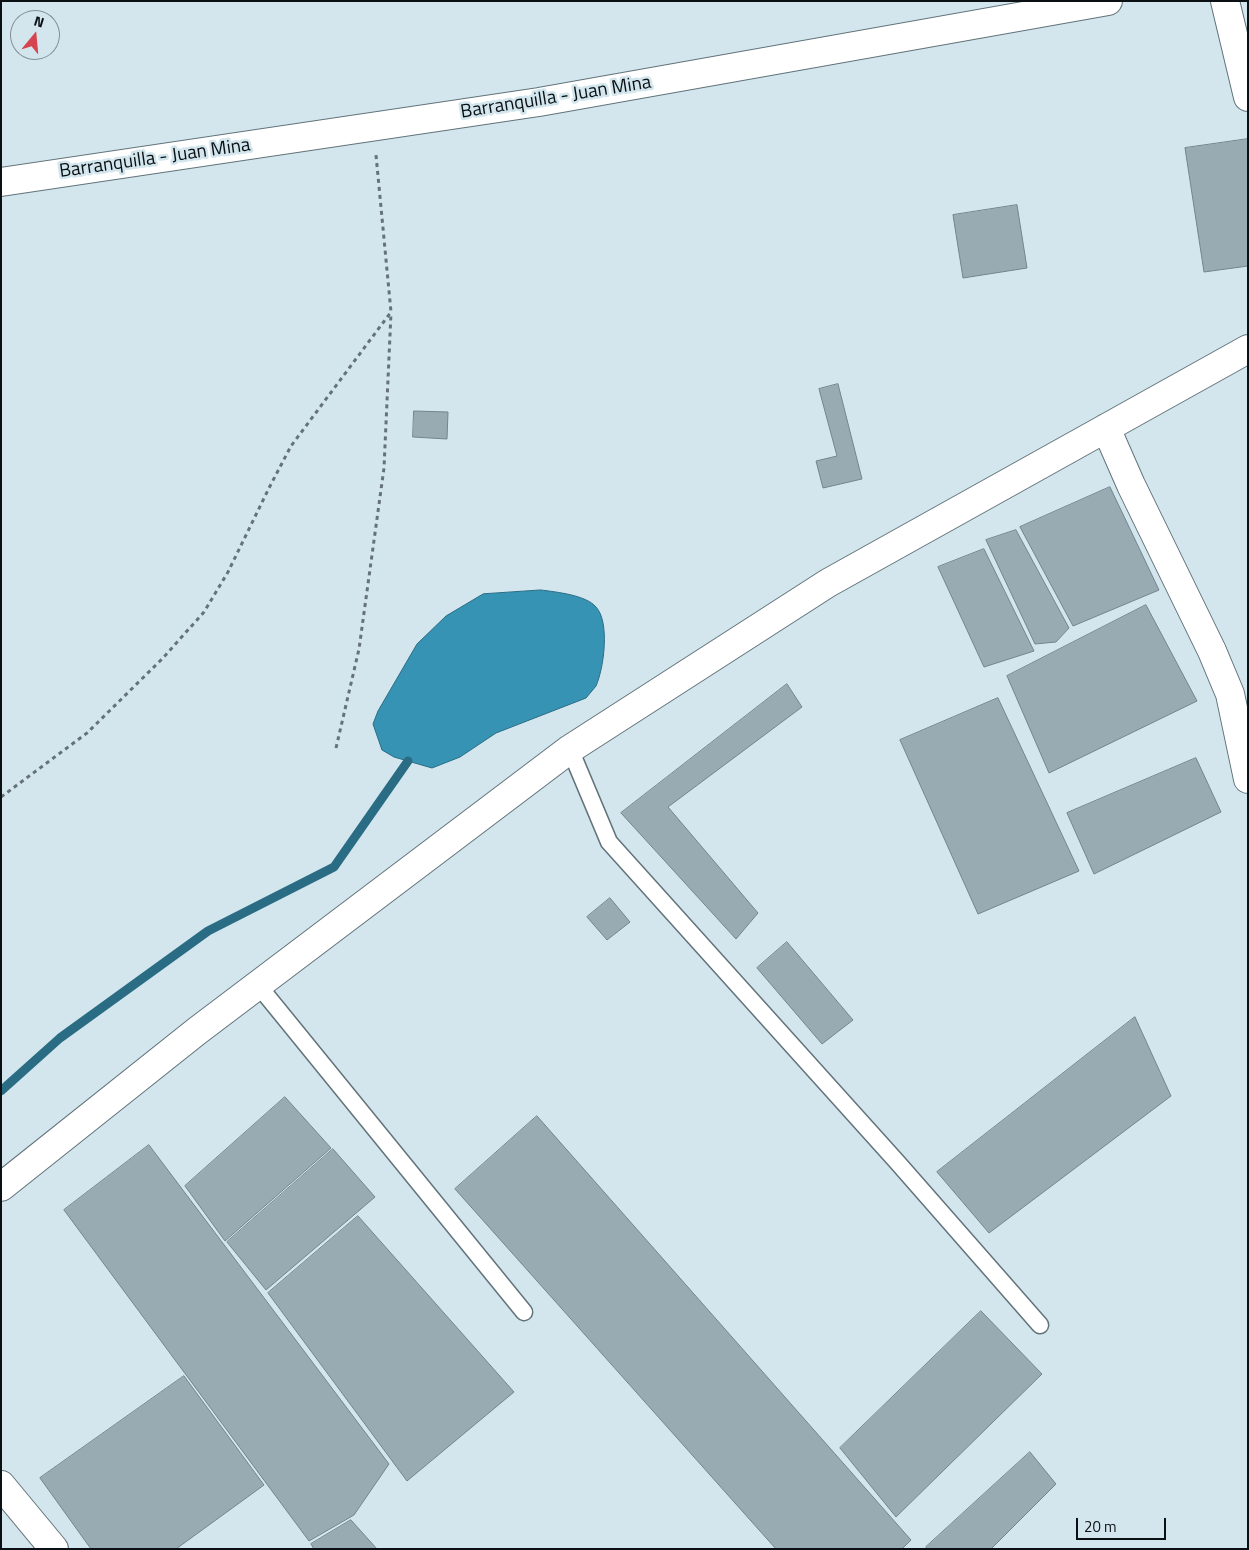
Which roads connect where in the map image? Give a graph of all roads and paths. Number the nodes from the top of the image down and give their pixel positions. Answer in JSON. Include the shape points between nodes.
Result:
{"nodes":[{"id":1,"x":1108,"y":1,"type":"edge"},
{"id":2,"x":1226,"y":1,"type":"edge"},
{"id":3,"x":1248,"y":97,"type":"edge"},
{"id":4,"x":373,"y":127,"type":"junction"},
{"id":5,"x":1,"y":182,"type":"edge"},
{"id":6,"x":391,"y":312,"type":"junction"},
{"id":7,"x":1248,"y":349,"type":"edge"},
{"id":8,"x":1106,"y":428,"type":"junction"},
{"id":9,"x":336,"y":748,"type":"dead end"},
{"id":10,"x":570,"y":749,"type":"junction"},
{"id":11,"x":1248,"y":779,"type":"edge"},
{"id":12,"x":1,"y":796,"type":"edge"},
{"id":13,"x":258,"y":984,"type":"junction"},
{"id":14,"x":1,"y":1187,"type":"edge"},
{"id":15,"x":524,"y":1312,"type":"dead end"},
{"id":16,"x":1040,"y":1325,"type":"dead end"},
{"id":17,"x":1,"y":1485,"type":"edge"},
{"id":18,"x":54,"y":1549,"type":"edge"}],
"edges":[{"from":1,"to":4,"type":"street","name":"Barranquilla - Juan Mina","via":[[539,102]]},
{"from":2,"to":3,"type":"street"},
{"from":4,"to":5,"type":"street","name":"Barranquilla - Juan Mina"},
{"from":4,"to":6,"type":"path"},
{"from":6,"to":9,"type":"path","via":[[384,468],[359,649]]},
{"from":6,"to":12,"type":"path","via":[[291,446],[228,572],[204,612],[163,658],[86,733]]},
{"from":7,"to":8,"type":"street"},
{"from":8,"to":10,"type":"street","via":[[828,582]]},
{"from":8,"to":11,"type":"street","via":[[1230,694]]},
{"from":10,"to":13,"type":"street"},
{"from":10,"to":16,"type":"lane","via":[[608,842]]},
{"from":13,"to":14,"type":"street"},
{"from":13,"to":15,"type":"lane"},
{"from":17,"to":18,"type":"street"}]}
